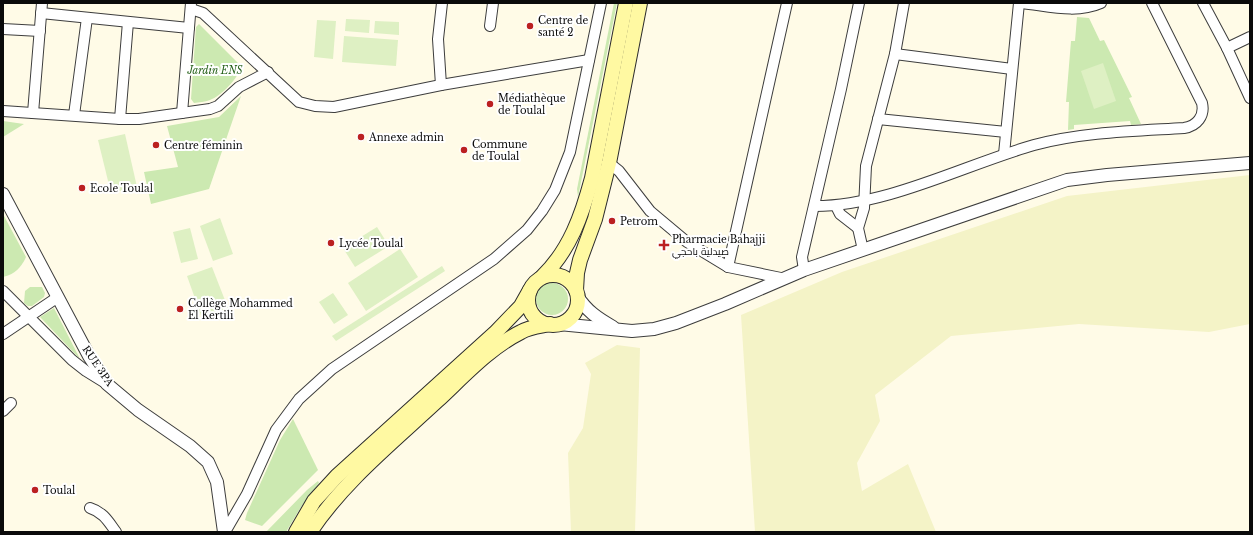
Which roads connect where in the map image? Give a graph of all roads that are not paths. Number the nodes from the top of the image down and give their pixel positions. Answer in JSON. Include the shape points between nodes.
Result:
{"nodes":[{"id":1,"x":442,"y":3,"type":"edge"},
{"id":2,"x":492,"y":3,"type":"edge"},
{"id":3,"x":601,"y":3,"type":"edge"},
{"id":4,"x":626,"y":3,"type":"edge"},
{"id":5,"x":640,"y":3,"type":"edge"},
{"id":6,"x":787,"y":3,"type":"edge"},
{"id":7,"x":859,"y":3,"type":"edge"},
{"id":8,"x":904,"y":3,"type":"edge"},
{"id":9,"x":1019,"y":3,"type":"edge"},
{"id":10,"x":1022,"y":3,"type":"edge"},
{"id":11,"x":1101,"y":3,"type":"edge"},
{"id":12,"x":1152,"y":3,"type":"edge"},
{"id":13,"x":1203,"y":3,"type":"edge"},
{"id":14,"x":191,"y":6,"type":"edge"},
{"id":15,"x":42,"y":8,"type":"edge"},
{"id":16,"x":86,"y":18,"type":"junction"},
{"id":17,"x":128,"y":22,"type":"junction"},
{"id":18,"x":490,"y":26,"type":"dead end"},
{"id":19,"x":189,"y":28,"type":"junction"},
{"id":20,"x":3,"y":29,"type":"edge"},
{"id":21,"x":40,"y":31,"type":"junction"},
{"id":22,"x":1250,"y":37,"type":"edge"},
{"id":23,"x":1227,"y":48,"type":"junction"},
{"id":24,"x":895,"y":54,"type":"junction"},
{"id":25,"x":589,"y":60,"type":"junction"},
{"id":26,"x":1012,"y":69,"type":"junction"},
{"id":27,"x":268,"y":72,"type":"junction"},
{"id":28,"x":441,"y":85,"type":"junction"},
{"id":29,"x":1250,"y":98,"type":"edge"},
{"id":30,"x":3,"y":111,"type":"edge"},
{"id":31,"x":33,"y":113,"type":"junction"},
{"id":32,"x":182,"y":113,"type":"junction"},
{"id":33,"x":74,"y":116,"type":"junction"},
{"id":34,"x":120,"y":119,"type":"junction"},
{"id":35,"x":878,"y":120,"type":"junction"},
{"id":36,"x":1006,"y":132,"type":"junction"},
{"id":37,"x":1004,"y":154,"type":"junction"},
{"id":38,"x":609,"y":163,"type":"junction"},
{"id":39,"x":1250,"y":163,"type":"edge"},
{"id":40,"x":3,"y":194,"type":"edge"},
{"id":41,"x":865,"y":200,"type":"junction"},
{"id":42,"x":815,"y":206,"type":"junction"},
{"id":43,"x":836,"y":206,"type":"junction"},
{"id":44,"x":858,"y":228,"type":"junction"},
{"id":45,"x":863,"y":250,"type":"junction"},
{"id":46,"x":728,"y":267,"type":"junction"},
{"id":47,"x":804,"y":270,"type":"junction"},
{"id":48,"x":542,"y":277,"type":"junction"},
{"id":49,"x":781,"y":278,"type":"junction"},
{"id":50,"x":530,"y":290,"type":"junction"},
{"id":51,"x":3,"y":291,"type":"edge"},
{"id":52,"x":577,"y":293,"type":"junction"},
{"id":53,"x":58,"y":297,"type":"junction"},
{"id":54,"x":28,"y":316,"type":"junction"},
{"id":55,"x":555,"y":324,"type":"junction"},
{"id":56,"x":617,"y":330,"type":"junction"},
{"id":57,"x":3,"y":334,"type":"edge"},
{"id":58,"x":107,"y":384,"type":"junction"},
{"id":59,"x":11,"y":402,"type":"dead end"},
{"id":60,"x":3,"y":411,"type":"edge"},
{"id":61,"x":90,"y":508,"type":"dead end"},
{"id":62,"x":116,"y":532,"type":"edge"},
{"id":63,"x":224,"y":532,"type":"edge"},
{"id":64,"x":296,"y":532,"type":"edge"},
{"id":65,"x":310,"y":532,"type":"edge"}],
"edges":[{"from":1,"to":28,"type":"street","via":[[438,39]]},
{"from":2,"to":18,"type":"street"},
{"from":3,"to":25,"type":"street"},
{"from":4,"to":48,"type":"main road","via":[[584,207],[564,250],[554,266]]},
{"from":5,"to":38,"type":"main road"},
{"from":6,"to":46,"type":"street"},
{"from":7,"to":42,"type":"street"},
{"from":8,"to":24,"type":"street"},
{"from":9,"to":26,"type":"street"},
{"from":10,"to":11,"type":"street","via":[[1075,9]]},
{"from":12,"to":37,"type":"street","via":[[1202,103],[1203,112],[1198,121],[1188,127],[1064,138]]},
{"from":13,"to":23,"type":"street"},
{"from":14,"to":19,"type":"street"},
{"from":14,"to":27,"type":"street","via":[[203,13]]},
{"from":15,"to":16,"type":"street"},
{"from":15,"to":21,"type":"street"},
{"from":16,"to":17,"type":"street"},
{"from":16,"to":33,"type":"street"},
{"from":17,"to":19,"type":"street"},
{"from":17,"to":34,"type":"street"},
{"from":19,"to":32,"type":"street"},
{"from":20,"to":21,"type":"street"},
{"from":21,"to":31,"type":"street"},
{"from":22,"to":23,"type":"street"},
{"from":23,"to":29,"type":"street"},
{"from":24,"to":26,"type":"street"},
{"from":24,"to":35,"type":"street"},
{"from":25,"to":28,"type":"street"},
{"from":25,"to":63,"type":"street","via":[[568,158],[555,190],[542,211],[527,230],[504,251],[332,369],[299,399],[276,430],[247,494]]},
{"from":26,"to":36,"type":"street"},
{"from":27,"to":28,"type":"street","via":[[298,102],[315,106],[334,107]]},
{"from":27,"to":32,"type":"street","via":[[239,87],[218,106]]},
{"from":30,"to":31,"type":"street"},
{"from":31,"to":33,"type":"street"},
{"from":32,"to":34,"type":"street"},
{"from":33,"to":34,"type":"street"},
{"from":35,"to":36,"type":"street"},
{"from":35,"to":41,"type":"street","via":[[866,166]]},
{"from":36,"to":37,"type":"street"},
{"from":37,"to":41,"type":"street"},
{"from":38,"to":46,"type":"street","via":[[619,171],[650,211],[667,227]]},
{"from":38,"to":52,"type":"main road","via":[[595,219],[580,260]]},
{"from":39,"to":45,"type":"street","via":[[1067,180]]},
{"from":40,"to":53,"type":"street","name":"RUE 3PA"},
{"from":41,"to":43,"type":"street"},
{"from":41,"to":44,"type":"street"},
{"from":42,"to":43,"type":"street"},
{"from":42,"to":47,"type":"street","via":[[802,257]]},
{"from":43,"to":44,"type":"street","via":[[840,214]]},
{"from":44,"to":45,"type":"street"},
{"from":45,"to":47,"type":"street"},
{"from":46,"to":49,"type":"street"},
{"from":47,"to":49,"type":"street"},
{"from":48,"to":50,"type":"main road"},
{"from":48,"to":52,"type":"main road","via":[[558,275],[566,278]]},
{"from":49,"to":56,"type":"street","via":[[676,323],[654,329]]},
{"from":50,"to":55,"type":"main road","via":[[528,298],[532,312],[543,322]]},
{"from":50,"to":64,"type":"main road","via":[[521,306],[495,333],[337,476],[314,501]]},
{"from":51,"to":54,"type":"street"},
{"from":52,"to":55,"type":"main road","via":[[577,303],[571,316]]},
{"from":52,"to":56,"type":"street","via":[[586,309]]},
{"from":53,"to":54,"type":"street"},
{"from":53,"to":58,"type":"street","name":"RUE 3PA"},
{"from":54,"to":57,"type":"street"},
{"from":54,"to":58,"type":"street","via":[[81,368]]},
{"from":55,"to":56,"type":"street"},
{"from":55,"to":65,"type":"main road","via":[[522,331],[476,364],[340,494]]},
{"from":58,"to":63,"type":"street","name":"RUE 3PA","via":[[208,462],[216,482]]},
{"from":59,"to":60,"type":"street"},
{"from":61,"to":62,"type":"street","via":[[105,516]]}]}
